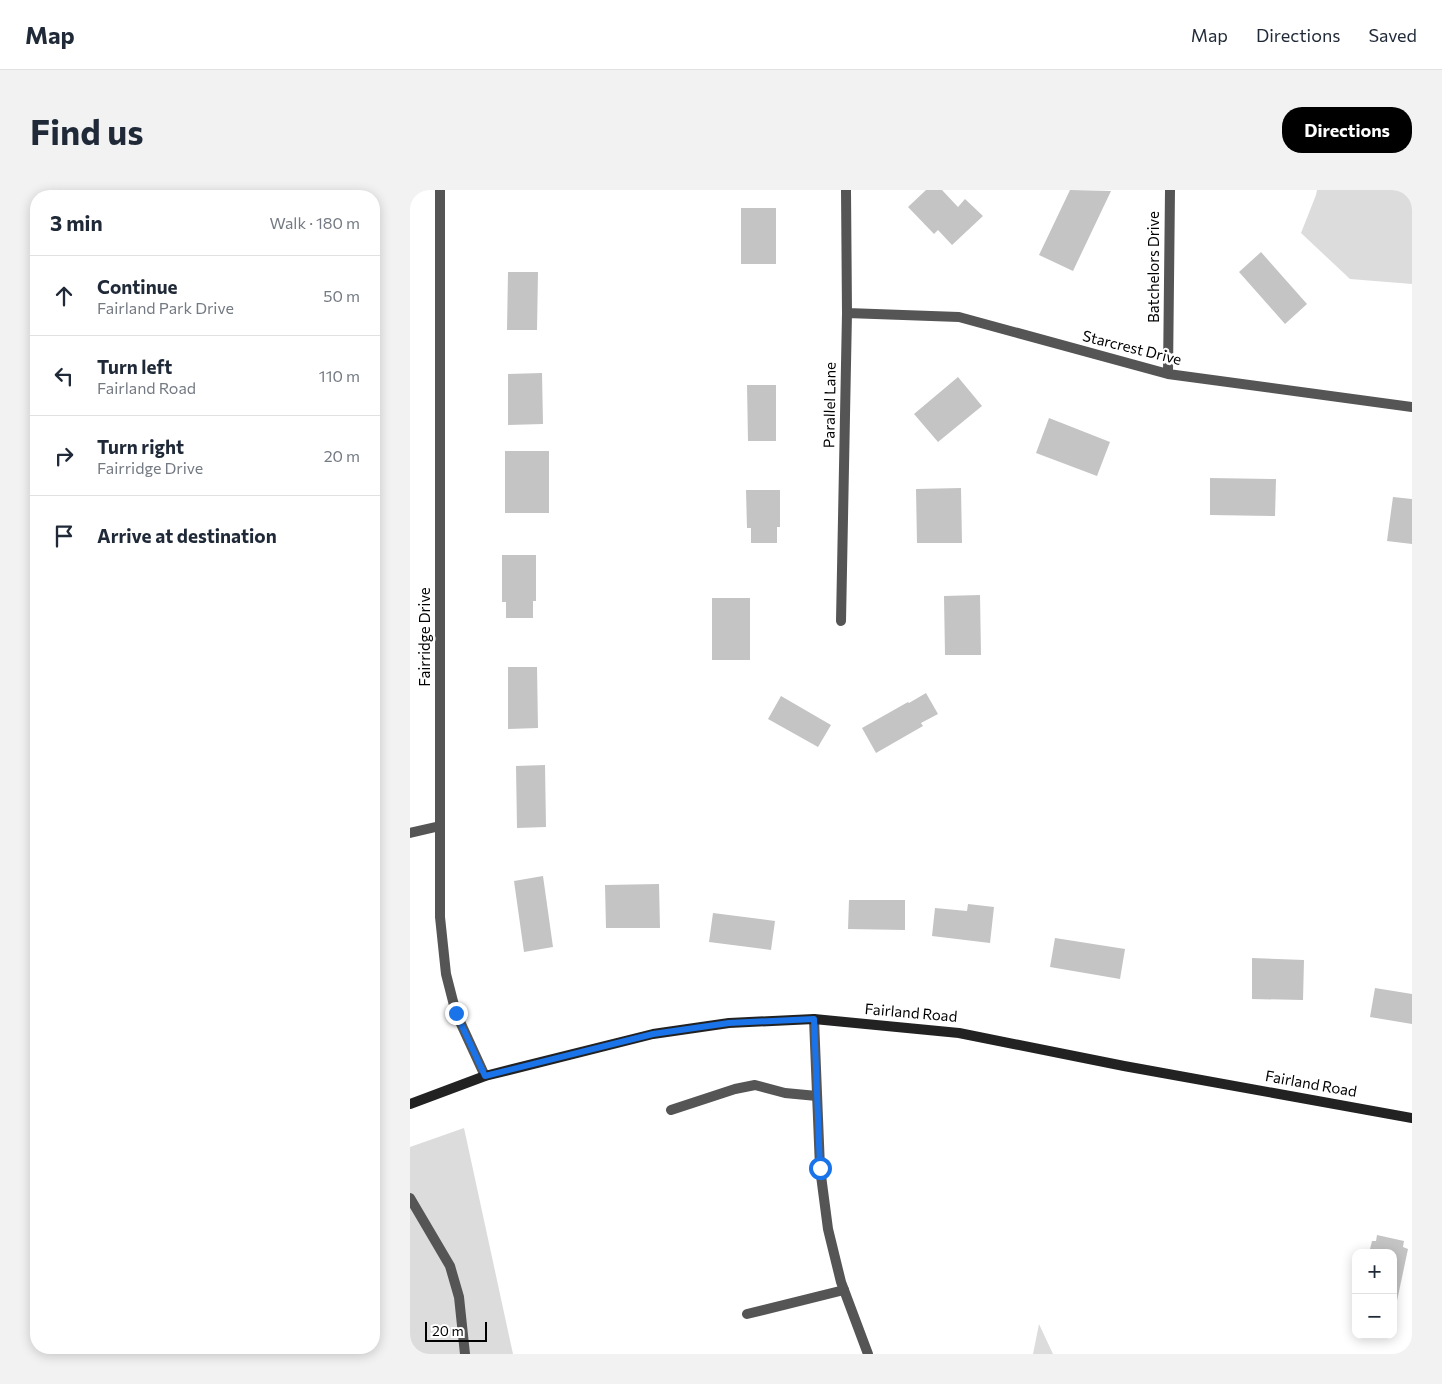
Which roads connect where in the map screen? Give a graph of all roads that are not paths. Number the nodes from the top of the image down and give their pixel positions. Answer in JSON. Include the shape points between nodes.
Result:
{"nodes":[{"id":1,"x":440,"y":190,"type":"edge"},
{"id":2,"x":846,"y":190,"type":"edge"},
{"id":3,"x":1170,"y":190,"type":"edge"},
{"id":4,"x":847,"y":313,"type":"junction"},
{"id":5,"x":1168,"y":374,"type":"junction"},
{"id":6,"x":1412,"y":407,"type":"edge"},
{"id":7,"x":842,"y":621,"type":"dead end"},
{"id":8,"x":440,"y":826,"type":"junction"},
{"id":9,"x":410,"y":833,"type":"edge"},
{"id":10,"x":814,"y":1019,"type":"junction"},
{"id":11,"x":485,"y":1076,"type":"junction"},
{"id":12,"x":817,"y":1096,"type":"junction"},
{"id":13,"x":410,"y":1104,"type":"edge"},
{"id":14,"x":671,"y":1110,"type":"dead end"},
{"id":15,"x":1412,"y":1118,"type":"edge"},
{"id":16,"x":410,"y":1198,"type":"edge"},
{"id":17,"x":844,"y":1290,"type":"junction"},
{"id":18,"x":747,"y":1314,"type":"dead end"},
{"id":19,"x":465,"y":1354,"type":"edge"},
{"id":20,"x":868,"y":1354,"type":"edge"}],
"edges":[{"from":1,"to":8,"type":"street","name":"Fairridge Drive"},
{"from":2,"to":4,"type":"street","name":"Parallel Lane"},
{"from":3,"to":5,"type":"street","name":"Batchelors Drive"},
{"from":4,"to":5,"type":"street","name":"Starcrest Drive","via":[[959,317]]},
{"from":4,"to":7,"type":"street","name":"Parallel Lane"},
{"from":5,"to":6,"type":"street","name":"Starcrest Drive"},
{"from":8,"to":9,"type":"street"},
{"from":8,"to":11,"type":"street","name":"Fairridge Drive","via":[[440,917],[446,974],[456,1013]]},
{"from":10,"to":11,"type":"main road","name":"Fairland Road","via":[[729,1023],[653,1034]]},
{"from":10,"to":12,"type":"street"},
{"from":10,"to":15,"type":"main road","name":"Fairland Road","via":[[959,1033]]},
{"from":11,"to":13,"type":"main road","name":"Fairland Road"},
{"from":12,"to":14,"type":"street","via":[[784,1094],[755,1086],[735,1089]]},
{"from":12,"to":17,"type":"street","via":[[820,1168],[827,1220]]},
{"from":16,"to":19,"type":"street","via":[[450,1266],[459,1297]]},
{"from":17,"to":18,"type":"street"},
{"from":17,"to":20,"type":"street"}]}
